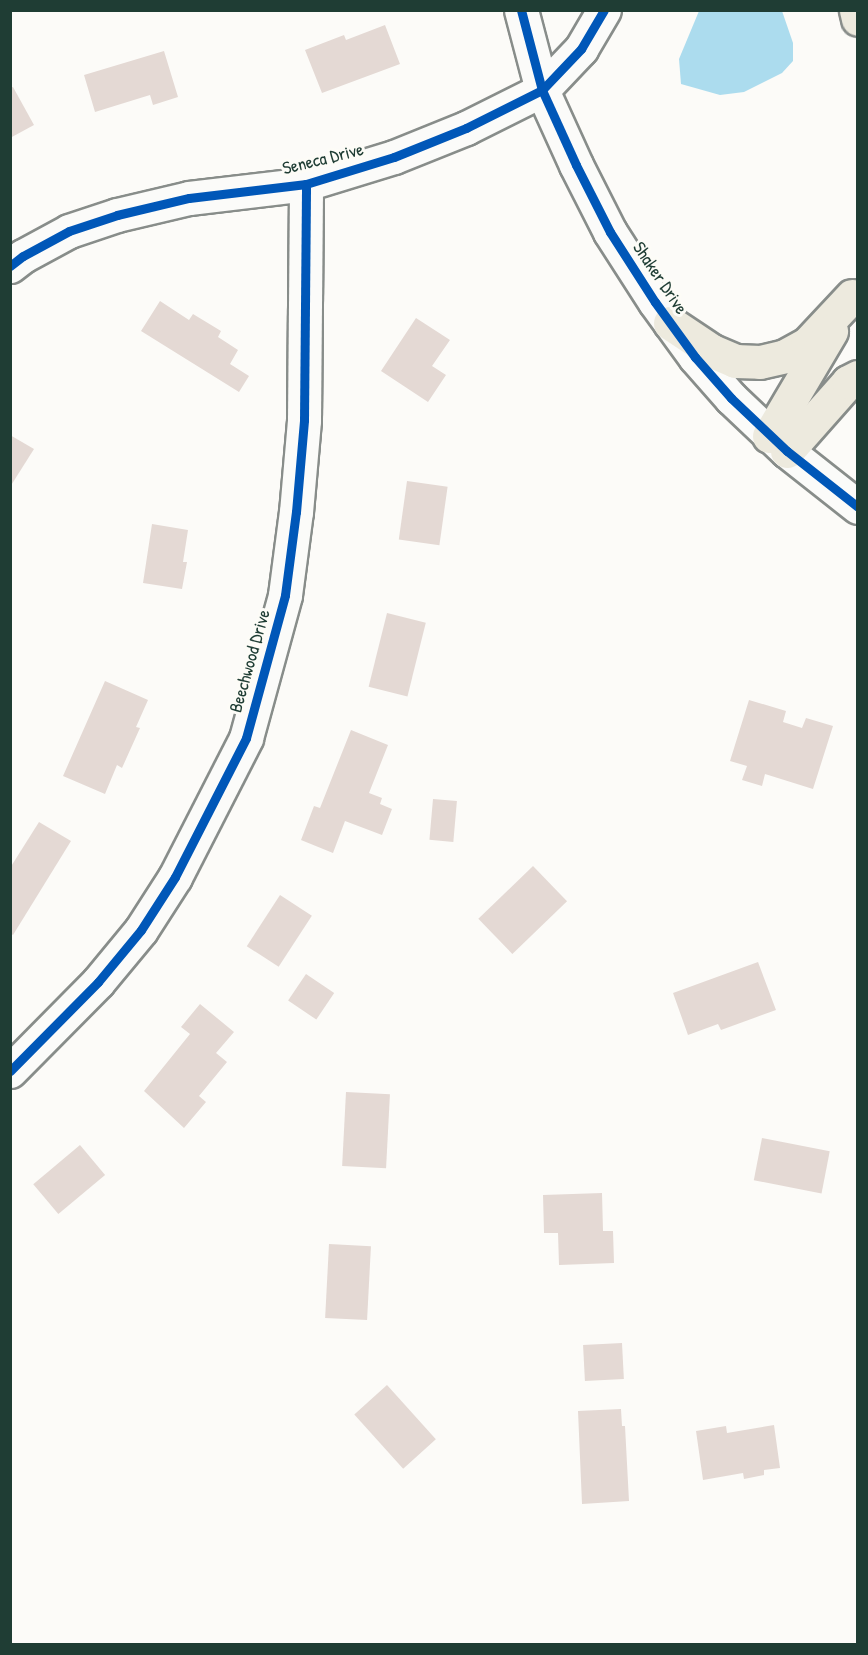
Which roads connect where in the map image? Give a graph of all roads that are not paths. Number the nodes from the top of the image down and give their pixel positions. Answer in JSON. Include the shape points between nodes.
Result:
{"nodes":[{"id":1,"x":521,"y":10,"type":"edge"},
{"id":2,"x":604,"y":10,"type":"edge"},
{"id":3,"x":856,"y":10,"type":"edge"},
{"id":4,"x":858,"y":19,"type":"edge"},
{"id":5,"x":542,"y":90,"type":"junction"},
{"id":6,"x":306,"y":183,"type":"junction"},
{"id":7,"x":10,"y":266,"type":"edge"},
{"id":8,"x":855,"y":289,"type":"edge"},
{"id":9,"x":670,"y":323,"type":"junction"},
{"id":10,"x":858,"y":377,"type":"edge"},
{"id":11,"x":778,"y":444,"type":"junction"},
{"id":12,"x":858,"y":507,"type":"edge"},
{"id":13,"x":10,"y":1071,"type":"edge"}],
"edges":[{"from":1,"to":5,"type":"street","name":"Shaker Drive"},
{"from":2,"to":5,"type":"street","name":"Seneca Drive","via":[[581,49]]},
{"from":3,"to":4,"type":"highway"},
{"from":5,"to":6,"type":"street","name":"Seneca Drive","via":[[466,128],[393,157]]},
{"from":5,"to":9,"type":"street","name":"Shaker Drive","via":[[610,232]]},
{"from":6,"to":7,"type":"street","name":"Seneca Drive","via":[[189,198],[117,215],[69,231]]},
{"from":6,"to":13,"type":"street","name":"Beechwood Drive","via":[[304,420],[296,512],[285,595],[246,738],[175,877],[141,930],[46,1038]]},
{"from":8,"to":9,"type":"highway","via":[[807,344],[760,362],[735,361]]},
{"from":8,"to":11,"type":"highway"},
{"from":9,"to":11,"type":"street","name":"Shaker Drive","via":[[730,398]]},
{"from":10,"to":11,"type":"highway"},
{"from":11,"to":12,"type":"street","name":"Shaker Drive"}]}
